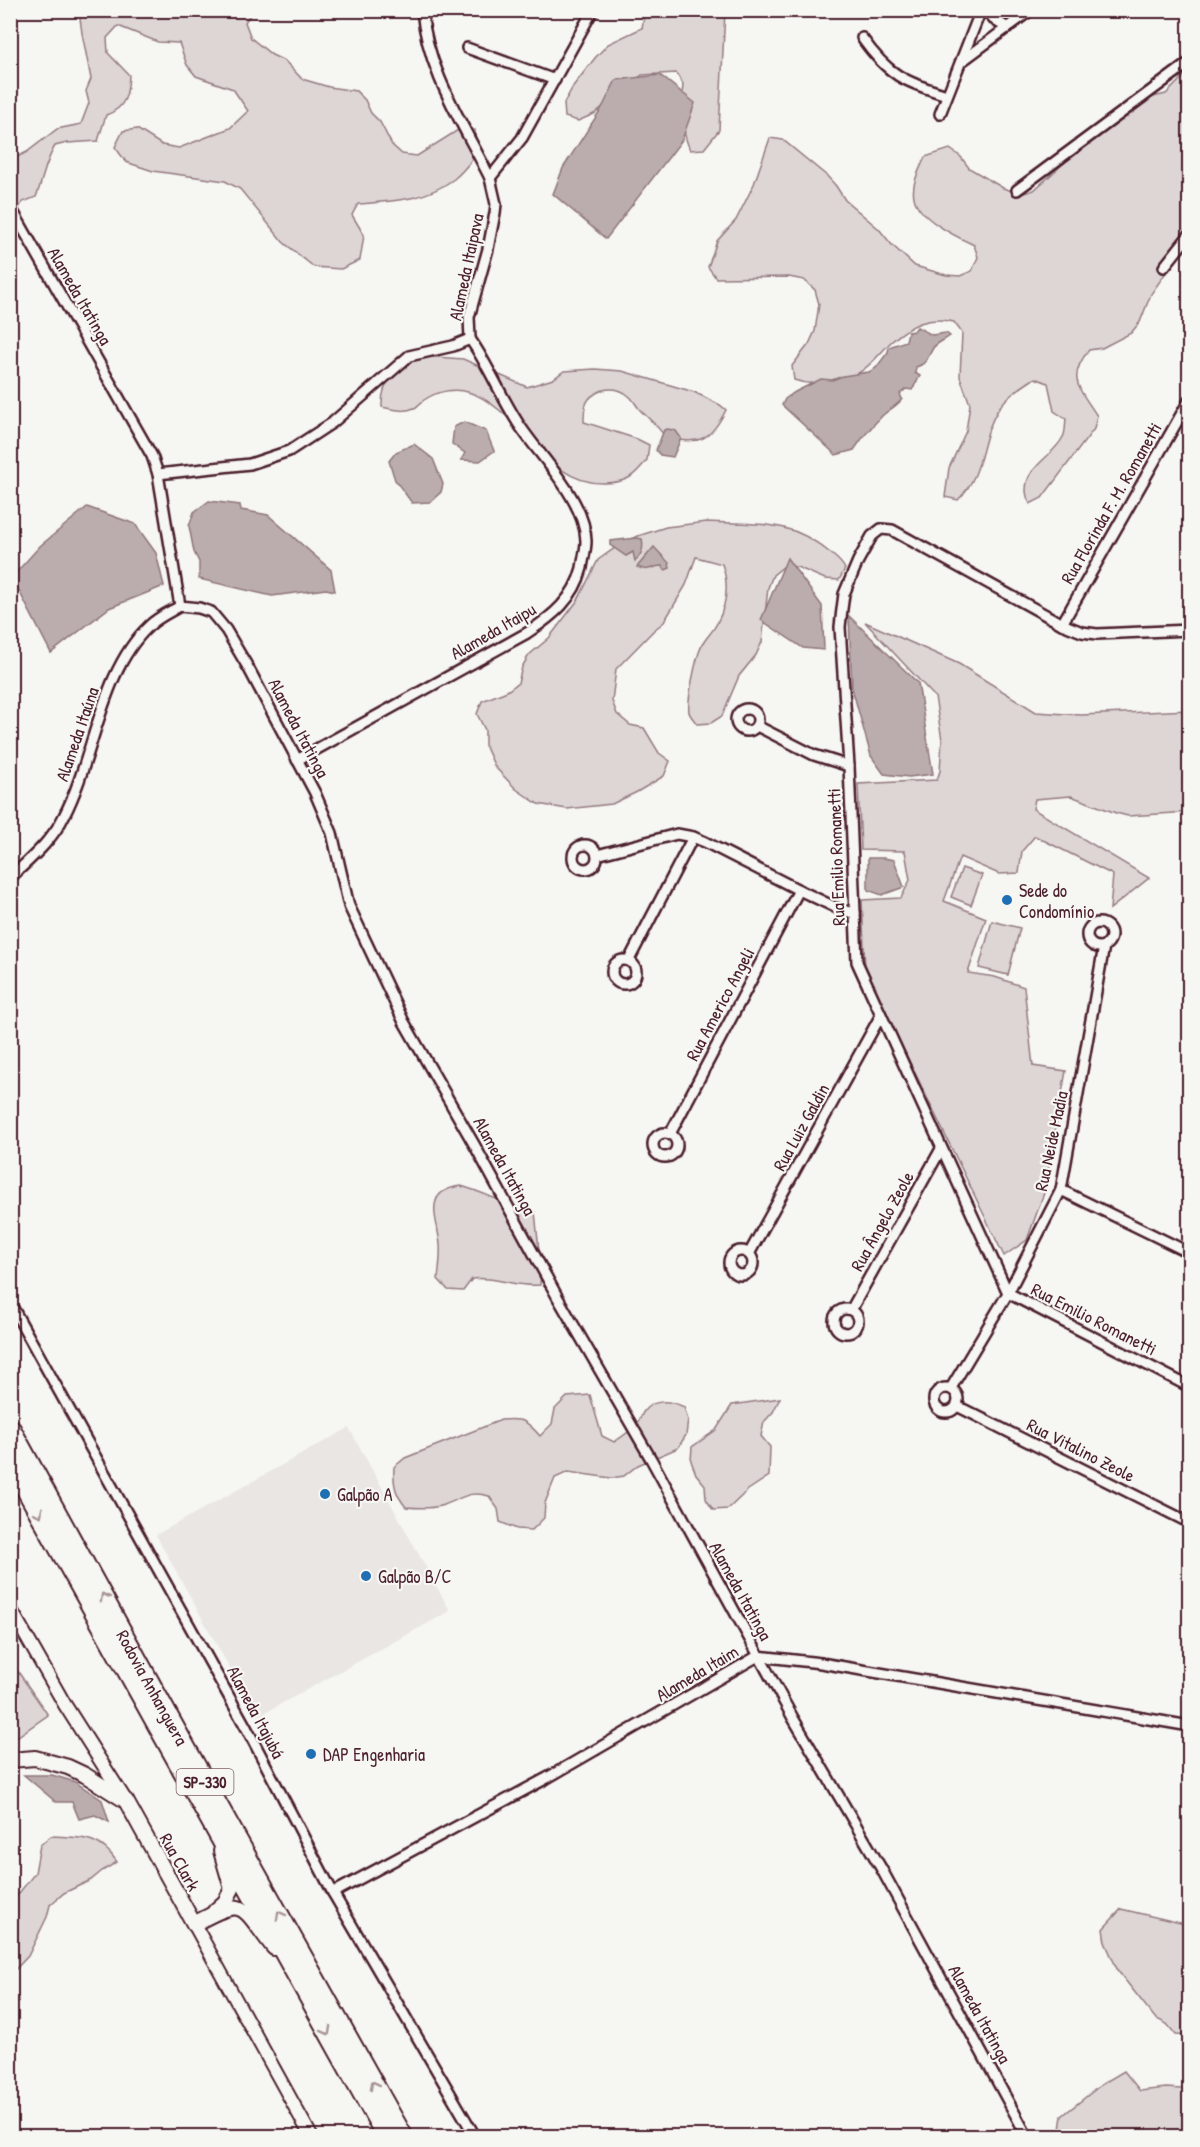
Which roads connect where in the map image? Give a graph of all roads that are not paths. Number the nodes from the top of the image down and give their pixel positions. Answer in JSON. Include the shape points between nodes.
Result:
{"nodes":[{"id":1,"x":422,"y":10,"type":"edge"},
{"id":2,"x":593,"y":10,"type":"edge"},
{"id":3,"x":981,"y":10,"type":"edge"},
{"id":4,"x":986,"y":10,"type":"edge"},
{"id":5,"x":1031,"y":10,"type":"edge"},
{"id":6,"x":1008,"y":28,"type":"junction"},
{"id":7,"x":862,"y":38,"type":"dead end"},
{"id":8,"x":467,"y":48,"type":"dead end"},
{"id":9,"x":961,"y":62,"type":"junction"},
{"id":10,"x":1190,"y":62,"type":"edge"},
{"id":11,"x":555,"y":80,"type":"junction"},
{"id":12,"x":947,"y":95,"type":"junction"},
{"id":13,"x":940,"y":114,"type":"dead end"},
{"id":14,"x":490,"y":178,"type":"junction"},
{"id":15,"x":1017,"y":190,"type":"dead end"},
{"id":16,"x":10,"y":206,"type":"edge"},
{"id":17,"x":1190,"y":234,"type":"edge"},
{"id":18,"x":1164,"y":267,"type":"dead end"},
{"id":19,"x":470,"y":339,"type":"junction"},
{"id":20,"x":1190,"y":399,"type":"edge"},
{"id":21,"x":158,"y":474,"type":"junction"},
{"id":22,"x":180,"y":606,"type":"junction"},
{"id":23,"x":1062,"y":624,"type":"junction"},
{"id":24,"x":1190,"y":630,"type":"edge"},
{"id":25,"x":757,"y":726,"type":"dead end"},
{"id":26,"x":297,"y":760,"type":"junction"},
{"id":27,"x":849,"y":766,"type":"junction"},
{"id":28,"x":693,"y":837,"type":"junction"},
{"id":29,"x":597,"y":855,"type":"dead end"},
{"id":30,"x":10,"y":878,"type":"edge"},
{"id":31,"x":799,"y":890,"type":"junction"},
{"id":32,"x":855,"y":913,"type":"junction"},
{"id":33,"x":1104,"y":946,"type":"dead end"},
{"id":34,"x":629,"y":960,"type":"dead end"},
{"id":35,"x":881,"y":1015,"type":"junction"},
{"id":36,"x":670,"y":1134,"type":"dead end"},
{"id":37,"x":941,"y":1149,"type":"junction"},
{"id":38,"x":1061,"y":1190,"type":"junction"},
{"id":39,"x":1190,"y":1253,"type":"edge"},
{"id":40,"x":749,"y":1254,"type":"dead end"},
{"id":41,"x":1008,"y":1293,"type":"junction"},
{"id":42,"x":10,"y":1303,"type":"edge"},
{"id":43,"x":850,"y":1310,"type":"dead end"},
{"id":44,"x":1190,"y":1387,"type":"edge"},
{"id":45,"x":951,"y":1388,"type":"junction"},
{"id":46,"x":957,"y":1406,"type":"junction"},
{"id":47,"x":10,"y":1427,"type":"edge"},
{"id":48,"x":10,"y":1461,"type":"edge"},
{"id":49,"x":1190,"y":1522,"type":"edge"},
{"id":50,"x":10,"y":1608,"type":"edge"},
{"id":51,"x":758,"y":1656,"type":"junction"},
{"id":52,"x":1190,"y":1726,"type":"edge"},
{"id":53,"x":10,"y":1760,"type":"edge"},
{"id":54,"x":126,"y":1801,"type":"junction"},
{"id":55,"x":213,"y":1826,"type":"junction"},
{"id":56,"x":333,"y":1893,"type":"junction"},
{"id":57,"x":213,"y":1913,"type":"junction"},
{"id":58,"x":194,"y":1924,"type":"junction"},
{"id":59,"x":299,"y":1980,"type":"junction"},
{"id":60,"x":311,"y":2136,"type":"edge"},
{"id":61,"x":386,"y":2136,"type":"edge"},
{"id":62,"x":402,"y":2136,"type":"edge"},
{"id":63,"x":475,"y":2136,"type":"edge"},
{"id":64,"x":1028,"y":2136,"type":"edge"}],
"edges":[{"from":1,"to":14,"type":"street","name":"Alameda Itaipava","via":[[424,35],[435,65]]},
{"from":2,"to":11,"type":"street"},
{"from":3,"to":9,"type":"street"},
{"from":4,"to":6,"type":"street"},
{"from":5,"to":6,"type":"street"},
{"from":6,"to":9,"type":"street"},
{"from":7,"to":12,"type":"street","via":[[891,72],[913,85]]},
{"from":8,"to":11,"type":"street"},
{"from":9,"to":12,"type":"street"},
{"from":10,"to":15,"type":"street"},
{"from":11,"to":14,"type":"street","via":[[522,138]]},
{"from":12,"to":13,"type":"street"},
{"from":14,"to":19,"type":"street","name":"Alameda Itaipava","via":[[495,213],[469,317]]},
{"from":16,"to":21,"type":"street","name":"Alameda Itatinga","via":[[152,456]]},
{"from":17,"to":18,"type":"street"},
{"from":19,"to":21,"type":"street","name":"Alameda Itaipava","via":[[409,357],[332,423],[289,452],[250,464]]},
{"from":19,"to":26,"type":"street","name":"Alameda Itaipu","via":[[519,424],[578,510],[586,541],[578,582],[567,602],[527,633]]},
{"from":20,"to":23,"type":"street","name":"Rua Florinda F. M. Romanetti"},
{"from":21,"to":22,"type":"street","name":"Alameda Itatinga"},
{"from":22,"to":26,"type":"street","name":"Alameda Itatinga","via":[[211,612],[218,619]]},
{"from":22,"to":30,"type":"street","name":"Alameda Itaúna","via":[[151,624],[122,661],[64,817],[46,843]]},
{"from":23,"to":24,"type":"street","name":"Rua Emilio Romanetti","via":[[1097,634]]},
{"from":23,"to":27,"type":"street","name":"Rua Emilio Romanetti","via":[[892,530],[876,531],[858,561],[842,609]]},
{"from":25,"to":27,"type":"street","via":[[814,755]]},
{"from":26,"to":51,"type":"street","name":"Alameda Itatinga","via":[[332,833],[348,906],[404,1022]]},
{"from":27,"to":32,"type":"street","name":"Rua Emilio Romanetti"},
{"from":28,"to":29,"type":"street","via":[[668,836]]},
{"from":28,"to":31,"type":"street"},
{"from":28,"to":34,"type":"street"},
{"from":31,"to":32,"type":"street"},
{"from":31,"to":36,"type":"street","name":"Rua Americo Angeli"},
{"from":32,"to":35,"type":"street","name":"Rua Emilio Romanetti","via":[[857,962]]},
{"from":33,"to":38,"type":"street","name":"Rua Neide Madia"},
{"from":35,"to":37,"type":"street","name":"Rua Emilio Romanetti"},
{"from":35,"to":40,"type":"street","name":"Rua Luiz Galdin"},
{"from":37,"to":41,"type":"street","name":"Rua Emilio Romanetti"},
{"from":37,"to":43,"type":"street","name":"Rua Ângelo Zeole"},
{"from":38,"to":39,"type":"street"},
{"from":38,"to":41,"type":"street","name":"Rua Neide Madia"},
{"from":41,"to":44,"type":"street","name":"Rua Emilio Romanetti"},
{"from":41,"to":45,"type":"street","name":"Rua Neide Madia"},
{"from":42,"to":56,"type":"street","name":"Alameda Itajubá","via":[[247,1729]]},
{"from":45,"to":46,"type":"street","via":[[958,1398]]},
{"from":45,"to":46,"type":"street","name":"Rua Vitalino Zeole","via":[[936,1392],[934,1404],[947,1412]]},
{"from":46,"to":49,"type":"street","name":"Rua Vitalino Zeole"},
{"from":62,"to":47,"type":"highway","name":"Rodovia Anhanguera","number":"SP-330","one_way":true},
{"from":48,"to":55,"type":"highway","name":"Rodovia Anhanguera","number":"SP-330","one_way":true},
{"from":50,"to":54,"type":"street","name":"Rua Clark"},
{"from":51,"to":52,"type":"street","name":"Alameda Itaim"},
{"from":51,"to":56,"type":"street","name":"Alameda Itaim","via":[[556,1773]]},
{"from":51,"to":64,"type":"street","name":"Alameda Itatinga","via":[[881,1868]]},
{"from":53,"to":54,"type":"main road","via":[[35,1758],[68,1767]]},
{"from":54,"to":58,"type":"main road","name":"Rua Clark"},
{"from":55,"to":57,"type":"main road","via":[[232,1889]]},
{"from":55,"to":59,"type":"highway","name":"Rodovia Anhanguera","number":"SP-330"},
{"from":56,"to":63,"type":"street","name":"Alameda Itajubá"},
{"from":57,"to":58,"type":"main road"},
{"from":57,"to":59,"type":"main road","via":[[232,1906],[245,1911]]},
{"from":58,"to":60,"type":"street","name":"Rua Clark"},
{"from":59,"to":61,"type":"highway","name":"Rodovia Anhanguera","number":"SP-330","one_way":true}]}
